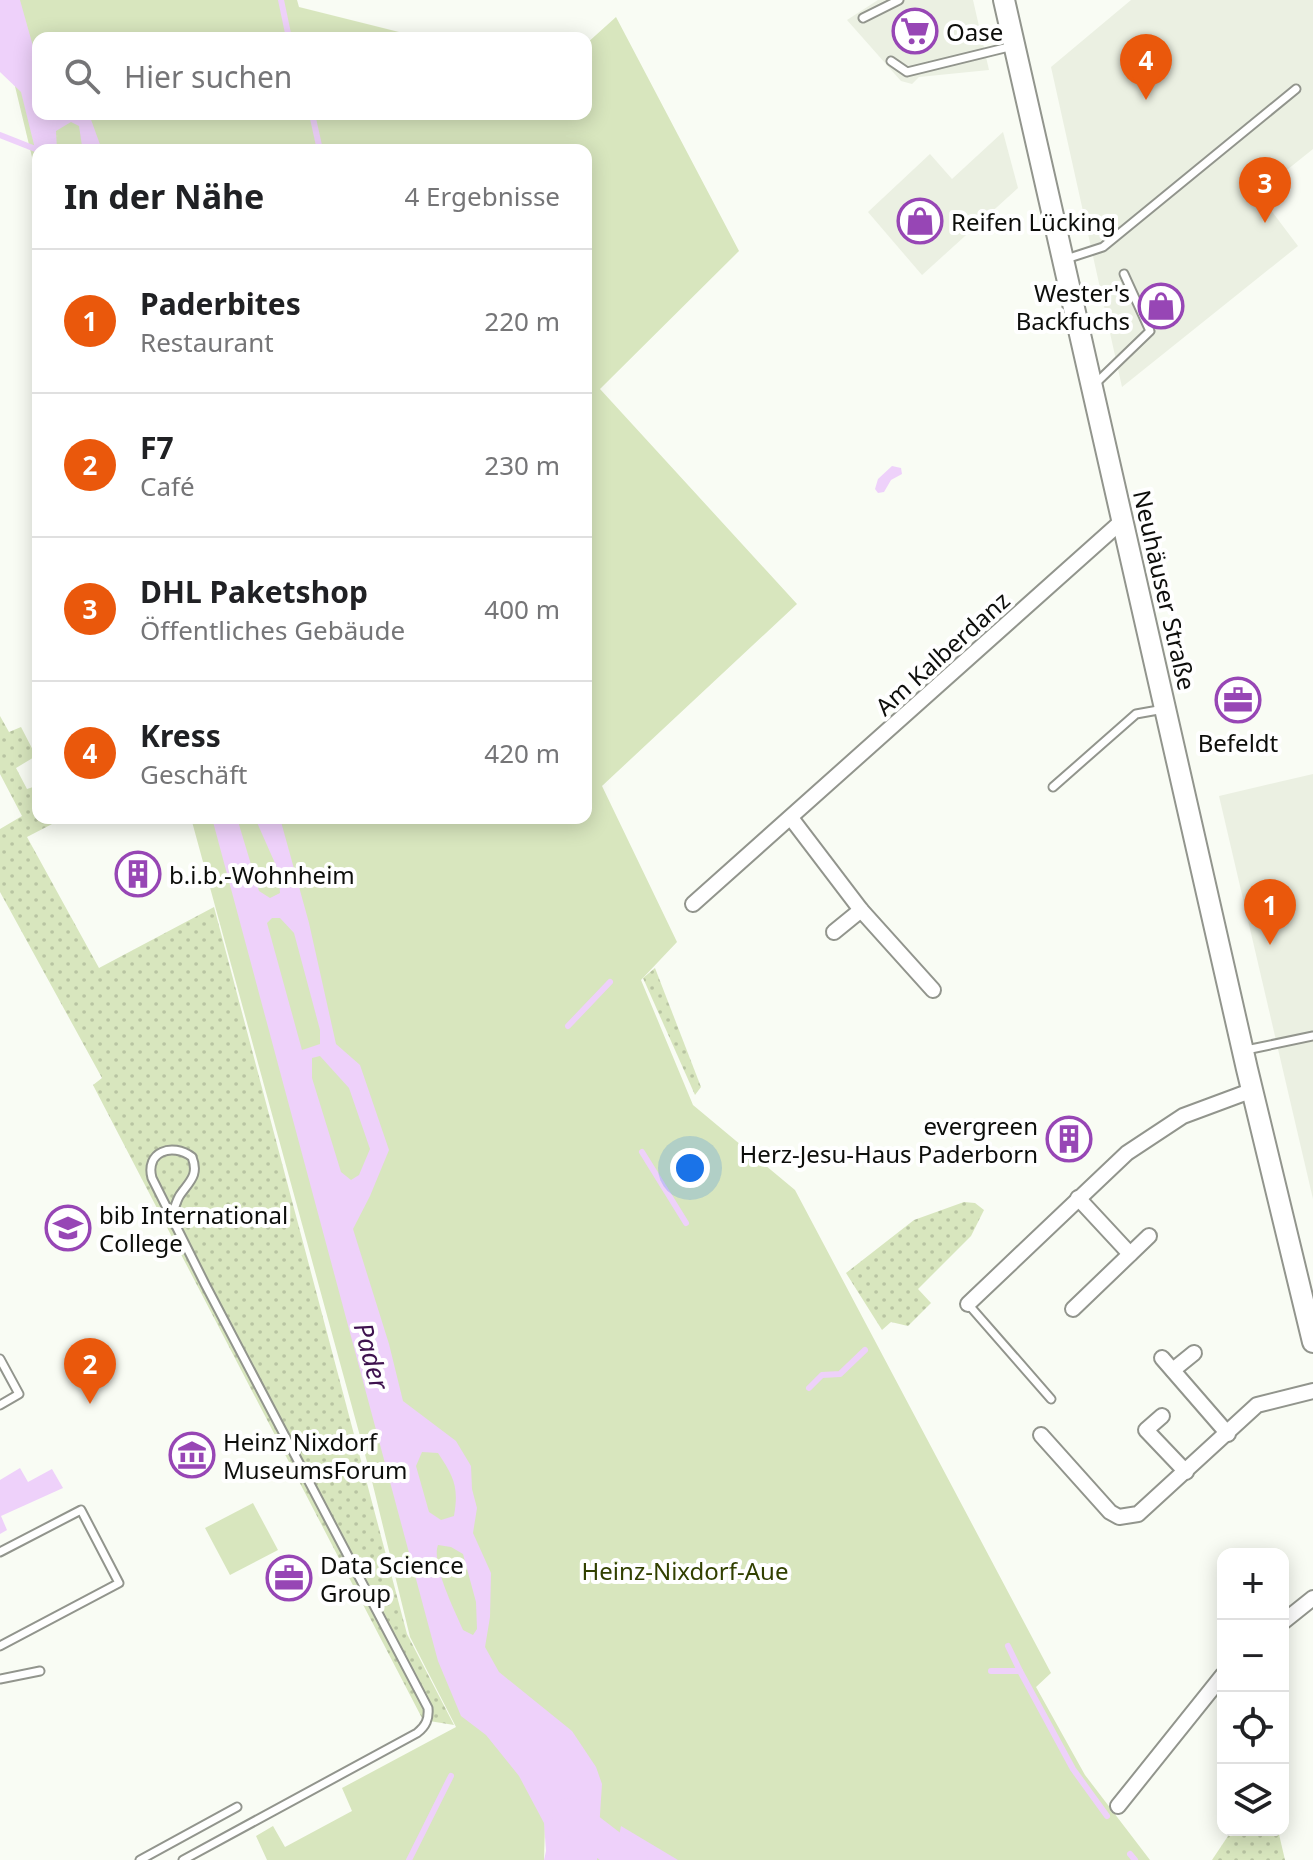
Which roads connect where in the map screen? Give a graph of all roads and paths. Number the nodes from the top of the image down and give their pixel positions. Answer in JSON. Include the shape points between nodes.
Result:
{"nodes":[{"id":1,"x":899,"y":0,"type":"edge"},
{"id":2,"x":1004,"y":0,"type":"edge"},
{"id":3,"x":863,"y":18,"type":"dead end"},
{"id":4,"x":1015,"y":46,"type":"junction"},
{"id":5,"x":891,"y":61,"type":"dead end"},
{"id":6,"x":1296,"y":89,"type":"dead end"},
{"id":7,"x":1064,"y":260,"type":"junction"},
{"id":8,"x":1124,"y":274,"type":"dead end"},
{"id":9,"x":1092,"y":387,"type":"junction"},
{"id":10,"x":1122,"y":521,"type":"junction"},
{"id":11,"x":1166,"y":708,"type":"junction"},
{"id":12,"x":1053,"y":787,"type":"dead end"},
{"id":13,"x":791,"y":818,"type":"junction"},
{"id":14,"x":693,"y":904,"type":"dead end"},
{"id":15,"x":861,"y":910,"type":"junction"},
{"id":16,"x":834,"y":932,"type":"dead end"},
{"id":17,"x":933,"y":990,"type":"dead end"},
{"id":18,"x":1313,"y":1036,"type":"edge"},
{"id":19,"x":1243,"y":1050,"type":"junction"},
{"id":20,"x":1253,"y":1090,"type":"junction"},
{"id":21,"x":1078,"y":1198,"type":"junction"},
{"id":22,"x":172,"y":1215,"type":"junction"},
{"id":23,"x":1149,"y":1236,"type":"dead end"},
{"id":24,"x":1130,"y":1254,"type":"junction"},
{"id":25,"x":968,"y":1304,"type":"joint"},
{"id":26,"x":1073,"y":1309,"type":"dead end"},
{"id":27,"x":1313,"y":1342,"type":"edge"},
{"id":28,"x":1194,"y":1353,"type":"dead end"},
{"id":29,"x":1162,"y":1358,"type":"dead end"},
{"id":30,"x":0,"y":1359,"type":"edge"},
{"id":31,"x":1173,"y":1370,"type":"junction"},
{"id":32,"x":1313,"y":1391,"type":"edge"},
{"id":33,"x":1051,"y":1399,"type":"dead end"},
{"id":34,"x":0,"y":1405,"type":"edge"},
{"id":35,"x":1162,"y":1416,"type":"dead end"},
{"id":36,"x":1228,"y":1434,"type":"junction"},
{"id":37,"x":1041,"y":1435,"type":"dead end"},
{"id":38,"x":1186,"y":1472,"type":"junction"},
{"id":39,"x":0,"y":1552,"type":"edge"},
{"id":40,"x":1313,"y":1598,"type":"edge"},
{"id":41,"x":1286,"y":1620,"type":"edge"},
{"id":42,"x":0,"y":1646,"type":"edge"},
{"id":43,"x":40,"y":1671,"type":"dead end"},
{"id":44,"x":0,"y":1679,"type":"edge"},
{"id":45,"x":1217,"y":1682,"type":"edge"},
{"id":46,"x":1118,"y":1806,"type":"dead end"},
{"id":47,"x":237,"y":1807,"type":"dead end"},
{"id":48,"x":140,"y":1860,"type":"edge"},
{"id":49,"x":183,"y":1860,"type":"edge"}],
"edges":[{"from":1,"to":3,"type":"lane"},
{"from":2,"to":4,"type":"main road","name":"Neuhäuser Straße"},
{"from":4,"to":5,"type":"lane","via":[[907,72]]},
{"from":4,"to":7,"type":"main road","name":"Neuhäuser Straße"},
{"from":6,"to":7,"type":"lane","via":[[1103,247]]},
{"from":7,"to":9,"type":"main road","name":"Neuhäuser Straße"},
{"from":8,"to":9,"type":"lane","via":[[1150,331]]},
{"from":9,"to":10,"type":"main road","name":"Neuhäuser Straße"},
{"from":10,"to":11,"type":"main road","name":"Neuhäuser Straße"},
{"from":10,"to":13,"type":"street","name":"Am Kalberdanz"},
{"from":11,"to":12,"type":"lane","via":[[1136,714]]},
{"from":11,"to":19,"type":"main road","name":"Neuhäuser Straße"},
{"from":13,"to":14,"type":"street","name":"Am Kalberdanz"},
{"from":13,"to":15,"type":"street"},
{"from":15,"to":16,"type":"street"},
{"from":15,"to":17,"type":"street"},
{"from":18,"to":19,"type":"lane"},
{"from":19,"to":20,"type":"main road","name":"Neuhäuser Straße"},
{"from":20,"to":21,"type":"street","via":[[1183,1116],[1127,1153]]},
{"from":20,"to":27,"type":"main road","name":"Neuhäuser Straße"},
{"from":21,"to":24,"type":"street"},
{"from":21,"to":25,"type":"street"},
{"from":22,"to":22,"type":"lane","via":[[151,1172],[160,1154],[174,1148],[192,1157],[196,1169]]},
{"from":22,"to":49,"type":"lane","via":[[428,1708],[426,1723],[417,1733]]},
{"from":23,"to":24,"type":"street"},
{"from":24,"to":26,"type":"street"},
{"from":25,"to":33,"type":"lane"},
{"from":28,"to":31,"type":"street"},
{"from":29,"to":31,"type":"street"},
{"from":30,"to":34,"type":"lane","via":[[19,1394]]},
{"from":31,"to":36,"type":"street"},
{"from":32,"to":36,"type":"street","via":[[1257,1405]]},
{"from":35,"to":38,"type":"street","via":[[1146,1430]]},
{"from":36,"to":38,"type":"street"},
{"from":37,"to":38,"type":"street","via":[[1119,1517],[1138,1514]]},
{"from":39,"to":42,"type":"lane","via":[[81,1510],[119,1583]]},
{"from":40,"to":41,"type":"street"},
{"from":43,"to":44,"type":"lane"},
{"from":45,"to":46,"type":"street"},
{"from":47,"to":48,"type":"lane"}]}
